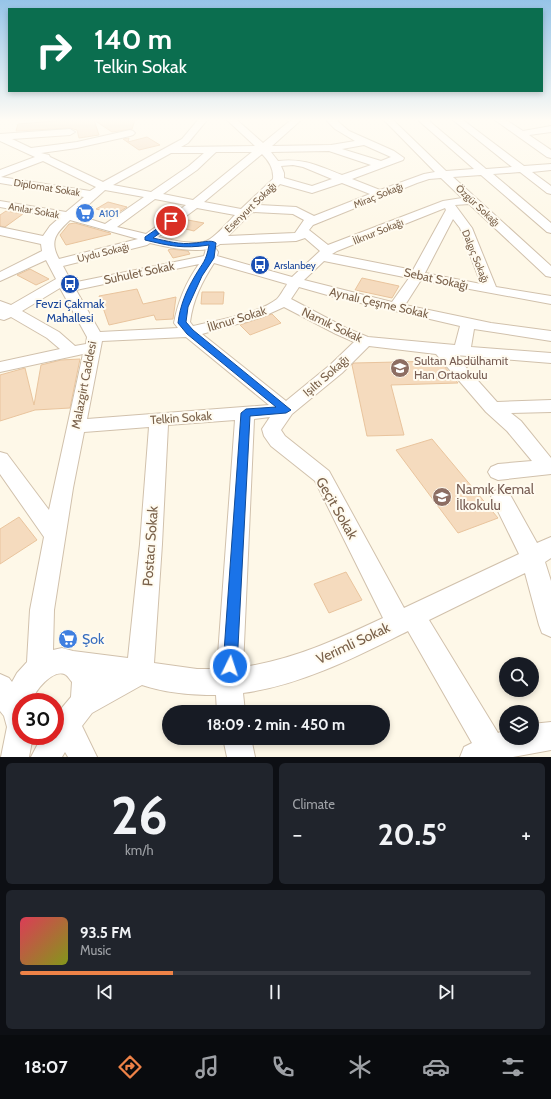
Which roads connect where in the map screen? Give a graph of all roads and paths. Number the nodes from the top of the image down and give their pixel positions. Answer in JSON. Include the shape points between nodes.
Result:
{"nodes":[{"id":1,"x":41,"y":155,"type":"edge"},
{"id":2,"x":160,"y":155,"type":"edge"},
{"id":3,"x":207,"y":155,"type":"edge"},
{"id":4,"x":254,"y":155,"type":"edge"},
{"id":5,"x":268,"y":155,"type":"edge"},
{"id":6,"x":352,"y":155,"type":"edge"},
{"id":7,"x":395,"y":155,"type":"edge"},
{"id":8,"x":425,"y":155,"type":"edge"},
{"id":9,"x":464,"y":155,"type":"edge"},
{"id":10,"x":503,"y":155,"type":"edge"},
{"id":11,"x":45,"y":157,"type":"junction"},
{"id":12,"x":275,"y":164,"type":"junction"},
{"id":13,"x":0,"y":165,"type":"edge"},
{"id":14,"x":382,"y":165,"type":"junction"},
{"id":15,"x":551,"y":168,"type":"edge"},
{"id":16,"x":522,"y":170,"type":"junction"},
{"id":17,"x":5,"y":172,"type":"edge"},
{"id":18,"x":484,"y":172,"type":"junction"},
{"id":19,"x":444,"y":174,"type":"junction"},
{"id":20,"x":342,"y":179,"type":"junction"},
{"id":21,"x":0,"y":180,"type":"edge"},
{"id":22,"x":278,"y":180,"type":"junction"},
{"id":23,"x":103,"y":186,"type":"junction"},
{"id":24,"x":551,"y":191,"type":"edge"},
{"id":25,"x":380,"y":194,"type":"junction"},
{"id":26,"x":94,"y":195,"type":"junction"},
{"id":27,"x":151,"y":196,"type":"junction"},
{"id":28,"x":471,"y":200,"type":"junction"},
{"id":29,"x":0,"y":204,"type":"edge"},
{"id":30,"x":195,"y":204,"type":"junction"},
{"id":31,"x":449,"y":207,"type":"junction"},
{"id":32,"x":245,"y":211,"type":"junction"},
{"id":33,"x":69,"y":216,"type":"junction"},
{"id":34,"x":313,"y":220,"type":"junction"},
{"id":35,"x":107,"y":228,"type":"junction"},
{"id":36,"x":551,"y":229,"type":"edge"},
{"id":37,"x":303,"y":231,"type":"junction"},
{"id":38,"x":6,"y":232,"type":"edge"},
{"id":39,"x":148,"y":238,"type":"junction"},
{"id":40,"x":0,"y":241,"type":"edge"},
{"id":41,"x":213,"y":247,"type":"junction"},
{"id":42,"x":51,"y":253,"type":"junction"},
{"id":43,"x":324,"y":253,"type":"junction"},
{"id":44,"x":551,"y":273,"type":"edge"},
{"id":45,"x":417,"y":276,"type":"junction"},
{"id":46,"x":0,"y":277,"type":"edge"},
{"id":47,"x":294,"y":282,"type":"junction"},
{"id":48,"x":65,"y":285,"type":"junction"},
{"id":49,"x":490,"y":290,"type":"junction"},
{"id":50,"x":551,"y":300,"type":"edge"},
{"id":51,"x":283,"y":301,"type":"junction"},
{"id":52,"x":396,"y":307,"type":"junction"},
{"id":53,"x":4,"y":311,"type":"edge"},
{"id":54,"x":468,"y":323,"type":"junction"},
{"id":55,"x":190,"y":332,"type":"junction"},
{"id":56,"x":551,"y":336,"type":"edge"},
{"id":57,"x":365,"y":340,"type":"junction"},
{"id":58,"x":93,"y":342,"type":"junction"},
{"id":59,"x":442,"y":349,"type":"junction"},
{"id":60,"x":72,"y":351,"type":"junction"},
{"id":61,"x":462,"y":351,"type":"junction"},
{"id":62,"x":551,"y":358,"type":"edge"},
{"id":63,"x":0,"y":367,"type":"edge"},
{"id":64,"x":551,"y":406,"type":"edge"},
{"id":65,"x":492,"y":408,"type":"junction"},
{"id":66,"x":286,"y":410,"type":"junction"},
{"id":67,"x":246,"y":413,"type":"junction"},
{"id":68,"x":159,"y":419,"type":"junction"},
{"id":69,"x":76,"y":426,"type":"junction"},
{"id":70,"x":0,"y":459,"type":"edge"},
{"id":71,"x":549,"y":467,"type":"edge"},
{"id":72,"x":498,"y":472,"type":"dead end"},
{"id":73,"x":501,"y":497,"type":"dead end"},
{"id":74,"x":54,"y":536,"type":"junction"},
{"id":75,"x":542,"y":552,"type":"edge"},
{"id":76,"x":406,"y":619,"type":"junction"},
{"id":77,"x":551,"y":625,"type":"edge"},
{"id":78,"x":73,"y":664,"type":"junction"},
{"id":79,"x":40,"y":666,"type":"junction"},
{"id":80,"x":140,"y":672,"type":"junction"},
{"id":81,"x":229,"y":682,"type":"junction"},
{"id":82,"x":15,"y":693,"type":"edge"},
{"id":83,"x":231,"y":705,"type":"edge"},
{"id":84,"x":68,"y":719,"type":"edge"},
{"id":85,"x":551,"y":736,"type":"edge"},
{"id":86,"x":15,"y":745,"type":"edge"},
{"id":87,"x":238,"y":745,"type":"edge"},
{"id":88,"x":482,"y":753,"type":"edge"},
{"id":89,"x":15,"y":757,"type":"edge"},
{"id":90,"x":45,"y":757,"type":"edge"},
{"id":91,"x":83,"y":757,"type":"edge"},
{"id":92,"x":241,"y":757,"type":"edge"}],
"edges":[{"from":1,"to":11,"type":"street"},
{"from":2,"to":23,"type":"street"},
{"from":3,"to":27,"type":"street","via":[[193,168]]},
{"from":4,"to":30,"type":"street","name":"Uydu Sokağı"},
{"from":5,"to":12,"type":"street","name":"Esenyurt Sokağı"},
{"from":6,"to":14,"type":"street"},
{"from":7,"to":14,"type":"street","via":[[399,158]]},
{"from":8,"to":19,"type":"street","name":"Özgür Sokağı"},
{"from":9,"to":18,"type":"street"},
{"from":10,"to":16,"type":"street"},
{"from":11,"to":17,"type":"street"},
{"from":11,"to":23,"type":"street"},
{"from":12,"to":20,"type":"street","via":[[298,162]]},
{"from":12,"to":22,"type":"street","name":"Esenyurt Sokağı","via":[[279,173]]},
{"from":13,"to":17,"type":"street"},
{"from":14,"to":20,"type":"street"},
{"from":15,"to":16,"type":"street","name":"Miraç Sokağı"},
{"from":16,"to":18,"type":"street","name":"Miraç Sokağı"},
{"from":16,"to":24,"type":"street"},
{"from":18,"to":19,"type":"street","name":"Miraç Sokağı"},
{"from":18,"to":36,"type":"street"},
{"from":19,"to":25,"type":"street","name":"Miraç Sokağı","via":[[428,176]]},
{"from":19,"to":28,"type":"street","name":"Özgür Sokağı"},
{"from":20,"to":22,"type":"street","via":[[312,190]]},
{"from":20,"to":25,"type":"street"},
{"from":21,"to":26,"type":"street","name":"Diplomat Sokak"},
{"from":22,"to":32,"type":"street","name":"Esenyurt Sokağı"},
{"from":23,"to":26,"type":"street"},
{"from":23,"to":27,"type":"street"},
{"from":25,"to":34,"type":"street","name":"Miraç Sokağı"},
{"from":26,"to":33,"type":"street"},
{"from":27,"to":30,"type":"street"},
{"from":27,"to":35,"type":"street"},
{"from":28,"to":31,"type":"street","name":"İlknur Sokağı"},
{"from":28,"to":44,"type":"street","name":"Özgür Sokağı"},
{"from":29,"to":33,"type":"street","name":"Anılar Sokak"},
{"from":30,"to":32,"type":"street"},
{"from":30,"to":39,"type":"street","name":"Uydu Sokağı"},
{"from":31,"to":43,"type":"street","name":"İlknur Sokağı"},
{"from":31,"to":45,"type":"street"},
{"from":31,"to":49,"type":"street","name":"Dalgıç Sokağı","via":[[466,228]]},
{"from":32,"to":34,"type":"street","via":[[296,211]]},
{"from":32,"to":41,"type":"street","name":"Esenyurt Sokağı"},
{"from":33,"to":35,"type":"street","name":"Anılar Sokak"},
{"from":33,"to":42,"type":"street","via":[[54,229]]},
{"from":34,"to":37,"type":"street","name":"Miraç Sokağı","via":[[306,224]]},
{"from":35,"to":39,"type":"street","name":"Anılar Sokak"},
{"from":37,"to":41,"type":"street","name":"Miraç Sokağı","via":[[300,236],[292,239]]},
{"from":37,"to":43,"type":"street"},
{"from":38,"to":40,"type":"street"},
{"from":38,"to":42,"type":"street"},
{"from":39,"to":41,"type":"street","name":"Anılar Sokak","via":[[180,246]]},
{"from":39,"to":42,"type":"street","name":"Uydu Sokağı","via":[[143,242]]},
{"from":41,"to":47,"type":"street","name":"Aynalı Çeşme Sokak"},
{"from":41,"to":48,"type":"street","name":"Suhulet Sokak"},
{"from":41,"to":55,"type":"street","name":"Esenyurt Sokağı","via":[[184,307],[182,323]]},
{"from":42,"to":46,"type":"street","name":"Uydu Sokağı"},
{"from":42,"to":48,"type":"street","name":"Malazgirt Caddesi"},
{"from":43,"to":45,"type":"street","name":"Sebat Sokağı"},
{"from":43,"to":47,"type":"street","name":"İlknur Sokağı"},
{"from":45,"to":49,"type":"street","name":"Sebat Sokağı"},
{"from":45,"to":52,"type":"street"},
{"from":47,"to":51,"type":"street"},
{"from":47,"to":52,"type":"street","name":"Aynalı Çeşme Sokak"},
{"from":48,"to":53,"type":"street","name":"Suhulet Sokak"},
{"from":48,"to":58,"type":"street","name":"Malazgirt Caddesi"},
{"from":49,"to":50,"type":"street","name":"Sebat Sokağı"},
{"from":51,"to":55,"type":"street","name":"İlknur Sokak","via":[[257,314]]},
{"from":51,"to":57,"type":"street","name":"Namık Sokak","via":[[341,331]]},
{"from":52,"to":54,"type":"street","name":"Aynalı Çeşme Sokak"},
{"from":53,"to":60,"type":"street","via":[[53,335]]},
{"from":54,"to":56,"type":"street","name":"Aynalı Çeşme Sokak"},
{"from":54,"to":61,"type":"street"},
{"from":55,"to":58,"type":"street","name":"İlknur Sokak"},
{"from":55,"to":66,"type":"street"},
{"from":57,"to":59,"type":"street","name":"Namık Sokak"},
{"from":57,"to":66,"type":"street","name":"Işıltı Sokağı","via":[[336,369]]},
{"from":58,"to":60,"type":"street","name":"İlknur Sokak"},
{"from":58,"to":69,"type":"street","name":"Malazgirt Caddesi"},
{"from":59,"to":61,"type":"street","name":"Namık Sokak"},
{"from":59,"to":65,"type":"street"},
{"from":60,"to":63,"type":"street","name":"İlknur Sokak"},
{"from":61,"to":62,"type":"street","name":"Namık Sokak"},
{"from":64,"to":65,"type":"street"},
{"from":65,"to":71,"type":"street","via":[[514,426]]},
{"from":66,"to":67,"type":"street","name":"Telkin Sokak"},
{"from":66,"to":76,"type":"street","name":"Geçit Sokak","via":[[270,429],[273,436],[322,476]]},
{"from":67,"to":68,"type":"street","name":"Telkin Sokak"},
{"from":67,"to":81,"type":"street"},
{"from":68,"to":69,"type":"street","name":"Telkin Sokak"},
{"from":68,"to":80,"type":"street","name":"Postacı Sokak"},
{"from":69,"to":74,"type":"street","name":"Malazgirt Caddesi"},
{"from":70,"to":74,"type":"street"},
{"from":71,"to":72,"type":"street"},
{"from":73,"to":75,"type":"street"},
{"from":74,"to":79,"type":"street","name":"Malazgirt Caddesi","via":[[42,610]]},
{"from":75,"to":76,"type":"street","name":"Verimli Sokak"},
{"from":75,"to":77,"type":"street"},
{"from":76,"to":81,"type":"street","name":"Verimli Sokak","via":[[339,652],[302,666],[259,678]]},
{"from":76,"to":88,"type":"street","name":"Geçit Sokak"},
{"from":78,"to":79,"type":"street","name":"Verimli Sokak","via":[[63,661]]},
{"from":78,"to":80,"type":"street","name":"Verimli Sokak"},
{"from":78,"to":84,"type":"street","via":[[85,680],[86,691]]},
{"from":79,"to":82,"type":"street","via":[[29,673]]},
{"from":80,"to":81,"type":"street","name":"Verimli Sokak","via":[[161,678]]},
{"from":80,"to":84,"type":"street"},
{"from":81,"to":83,"type":"street"},
{"from":84,"to":90,"type":"street"},
{"from":84,"to":91,"type":"street"},
{"from":85,"to":88,"type":"street","via":[[520,740]]},
{"from":86,"to":89,"type":"street"},
{"from":87,"to":92,"type":"street"}]}
